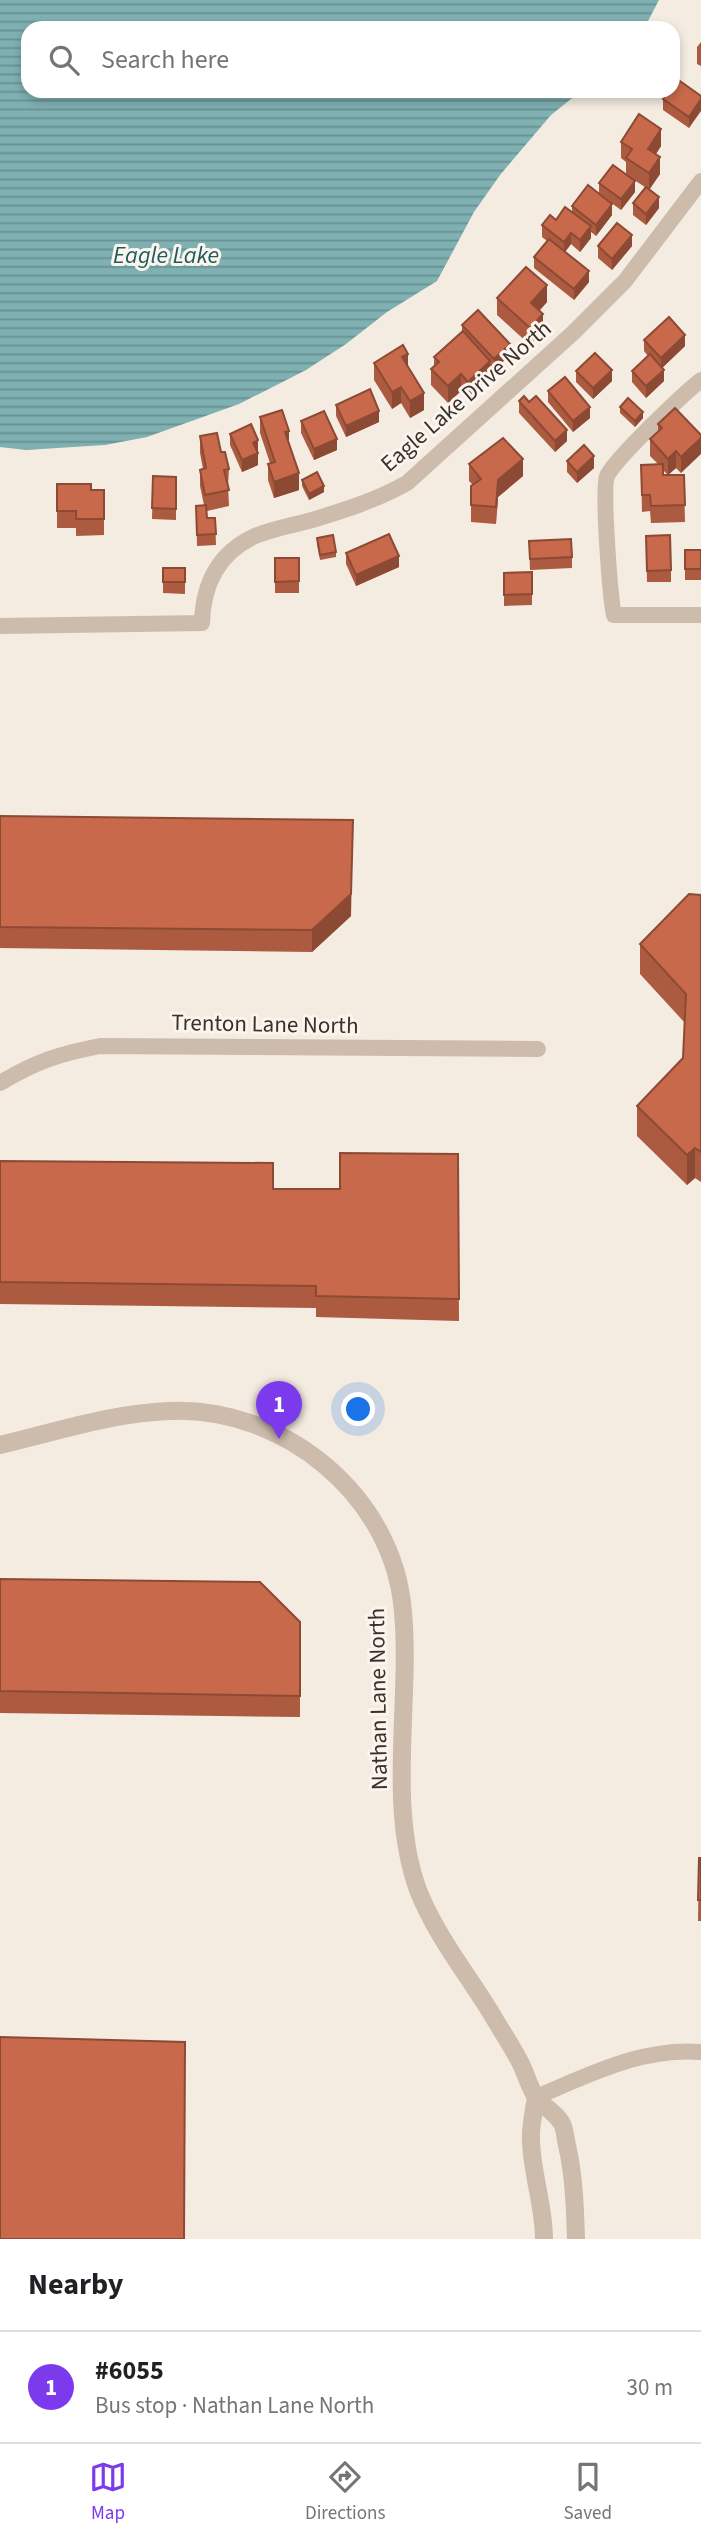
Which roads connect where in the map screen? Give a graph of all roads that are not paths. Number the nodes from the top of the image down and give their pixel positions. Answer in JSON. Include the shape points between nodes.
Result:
{"nodes":[{"id":1,"x":701,"y":181,"type":"edge"},
{"id":2,"x":701,"y":380,"type":"edge"},
{"id":3,"x":701,"y":615,"type":"edge"},
{"id":4,"x":0,"y":626,"type":"edge"},
{"id":5,"x":538,"y":1049,"type":"dead end"},
{"id":6,"x":0,"y":1083,"type":"edge"},
{"id":7,"x":0,"y":1445,"type":"edge"},
{"id":8,"x":701,"y":2052,"type":"edge"},
{"id":9,"x":536,"y":2097,"type":"junction"},
{"id":10,"x":544,"y":2239,"type":"edge"},
{"id":11,"x":576,"y":2239,"type":"edge"}],
"edges":[{"from":1,"to":4,"type":"street","name":"Eagle Lake Drive North","via":[[625,281],[407,482],[362,505],[254,537],[229,553],[206,589],[202,623]]},
{"from":2,"to":3,"type":"street","via":[[626,452],[607,477],[606,509],[614,615]]},
{"from":5,"to":6,"type":"street","name":"Trenton Lane North","via":[[100,1046],[32,1063]]},
{"from":7,"to":9,"type":"street","name":"Nathan Lane North","via":[[130,1415],[208,1413],[281,1434],[347,1486],[389,1555],[403,1609],[405,1836],[410,1864],[428,1912]]},
{"from":8,"to":9,"type":"street","via":[[651,2054],[614,2064]]},
{"from":9,"to":10,"type":"street","via":[[530,2139]]},
{"from":9,"to":11,"type":"street","name":"Nathan Lane North","via":[[562,2123],[574,2178]]}]}
